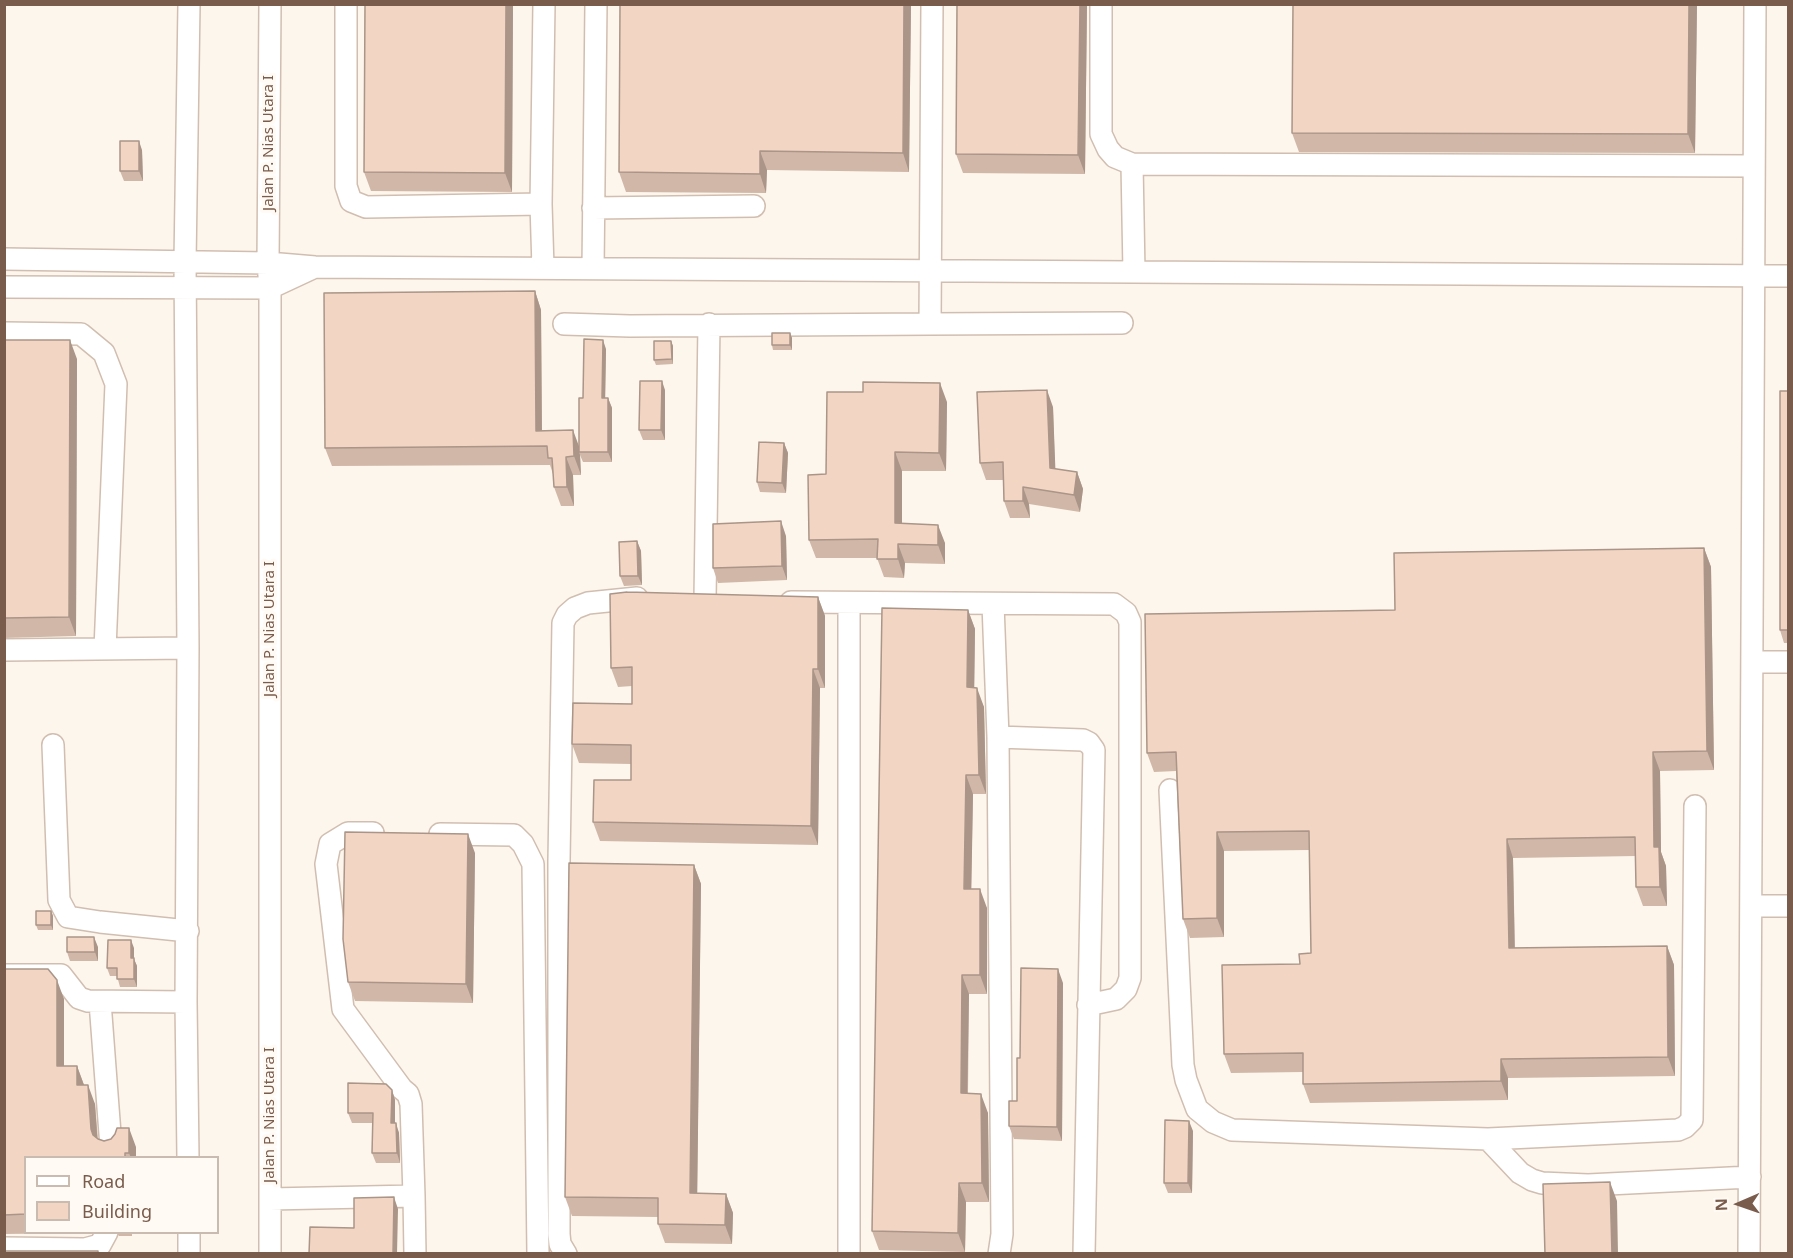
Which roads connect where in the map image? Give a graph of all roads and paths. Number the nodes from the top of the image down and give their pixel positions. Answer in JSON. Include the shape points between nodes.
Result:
{"nodes":[{"id":1,"x":189,"y":4,"type":"edge"},
{"id":2,"x":270,"y":4,"type":"edge"},
{"id":3,"x":346,"y":4,"type":"edge"},
{"id":4,"x":544,"y":4,"type":"edge"},
{"id":5,"x":596,"y":4,"type":"edge"},
{"id":6,"x":932,"y":4,"type":"edge"},
{"id":7,"x":1101,"y":4,"type":"edge"},
{"id":8,"x":1755,"y":4,"type":"edge"},
{"id":9,"x":1132,"y":164,"type":"junction"},
{"id":10,"x":1754,"y":166,"type":"junction"},
{"id":11,"x":542,"y":204,"type":"junction"},
{"id":12,"x":754,"y":206,"type":"dead end"},
{"id":13,"x":593,"y":208,"type":"junction"},
{"id":14,"x":4,"y":259,"type":"edge"},
{"id":15,"x":184,"y":262,"type":"junction"},
{"id":16,"x":268,"y":263,"type":"junction"},
{"id":17,"x":315,"y":267,"type":"junction"},
{"id":18,"x":543,"y":268,"type":"junction"},
{"id":19,"x":593,"y":268,"type":"junction"},
{"id":20,"x":932,"y":271,"type":"junction"},
{"id":21,"x":1134,"y":272,"type":"junction"},
{"id":22,"x":1754,"y":275,"type":"junction"},
{"id":23,"x":1788,"y":276,"type":"edge"},
{"id":24,"x":4,"y":287,"type":"edge"},
{"id":25,"x":186,"y":288,"type":"junction"},
{"id":26,"x":270,"y":288,"type":"junction"},
{"id":27,"x":1122,"y":323,"type":"dead end"},
{"id":28,"x":564,"y":324,"type":"dead end"},
{"id":29,"x":709,"y":324,"type":"junction"},
{"id":30,"x":930,"y":324,"type":"junction"},
{"id":31,"x":4,"y":333,"type":"edge"},
{"id":32,"x":657,"y":598,"type":"edge"},
{"id":33,"x":681,"y":599,"type":"edge"},
{"id":34,"x":705,"y":599,"type":"junction"},
{"id":35,"x":728,"y":600,"type":"edge"},
{"id":36,"x":773,"y":601,"type":"edge"},
{"id":37,"x":849,"y":603,"type":"junction"},
{"id":38,"x":993,"y":604,"type":"junction"},
{"id":39,"x":188,"y":648,"type":"junction"},
{"id":40,"x":105,"y":649,"type":"junction"},
{"id":41,"x":4,"y":650,"type":"edge"},
{"id":42,"x":1752,"y":662,"type":"junction"},
{"id":43,"x":1788,"y":662,"type":"edge"},
{"id":44,"x":998,"y":737,"type":"junction"},
{"id":45,"x":53,"y":745,"type":"dead end"},
{"id":46,"x":1170,"y":790,"type":"dead end"},
{"id":47,"x":1695,"y":806,"type":"dead end"},
{"id":48,"x":396,"y":834,"type":"edge"},
{"id":49,"x":419,"y":834,"type":"edge"},
{"id":50,"x":1751,"y":906,"type":"junction"},
{"id":51,"x":1788,"y":906,"type":"edge"},
{"id":52,"x":188,"y":931,"type":"junction"},
{"id":53,"x":4,"y":975,"type":"edge"},
{"id":54,"x":100,"y":1002,"type":"junction"},
{"id":55,"x":186,"y":1002,"type":"junction"},
{"id":56,"x":1088,"y":1005,"type":"junction"},
{"id":57,"x":1488,"y":1139,"type":"junction"},
{"id":58,"x":111,"y":1147,"type":"edge"},
{"id":59,"x":188,"y":1156,"type":"edge"},
{"id":60,"x":1750,"y":1177,"type":"junction"},
{"id":61,"x":414,"y":1196,"type":"junction"},
{"id":62,"x":270,"y":1199,"type":"junction"},
{"id":63,"x":106,"y":1234,"type":"edge"},
{"id":64,"x":189,"y":1234,"type":"edge"},
{"id":65,"x":4,"y":1248,"type":"edge"},
{"id":66,"x":189,"y":1254,"type":"edge"},
{"id":67,"x":270,"y":1254,"type":"edge"},
{"id":68,"x":415,"y":1254,"type":"edge"},
{"id":69,"x":538,"y":1254,"type":"edge"},
{"id":70,"x":566,"y":1254,"type":"edge"},
{"id":71,"x":849,"y":1254,"type":"edge"},
{"id":72,"x":999,"y":1254,"type":"edge"},
{"id":73,"x":1084,"y":1254,"type":"edge"},
{"id":74,"x":1749,"y":1254,"type":"edge"}],
"edges":[{"from":1,"to":15,"type":"street"},
{"from":2,"to":16,"type":"street","name":"Jalan P. Nias Utara I"},
{"from":3,"to":11,"type":"street","via":[[345,186],[351,201],[366,207]]},
{"from":4,"to":11,"type":"street"},
{"from":5,"to":13,"type":"street"},
{"from":6,"to":20,"type":"street"},
{"from":7,"to":9,"type":"street","via":[[1101,134],[1115,157]]},
{"from":8,"to":10,"type":"street"},
{"from":9,"to":10,"type":"street"},
{"from":9,"to":21,"type":"street"},
{"from":10,"to":22,"type":"street"},
{"from":11,"to":18,"type":"street"},
{"from":12,"to":13,"type":"street"},
{"from":13,"to":19,"type":"street"},
{"from":14,"to":15,"type":"street"},
{"from":15,"to":16,"type":"street"},
{"from":15,"to":25,"type":"street"},
{"from":16,"to":17,"type":"street"},
{"from":16,"to":26,"type":"street","name":"Jalan P. Nias Utara I"},
{"from":17,"to":18,"type":"street"},
{"from":17,"to":26,"type":"street"},
{"from":18,"to":19,"type":"street"},
{"from":19,"to":20,"type":"street"},
{"from":20,"to":21,"type":"street"},
{"from":20,"to":30,"type":"street"},
{"from":21,"to":22,"type":"street"},
{"from":22,"to":23,"type":"street"},
{"from":22,"to":42,"type":"street"},
{"from":24,"to":25,"type":"street"},
{"from":25,"to":26,"type":"street"},
{"from":25,"to":39,"type":"street"},
{"from":26,"to":62,"type":"street","name":"Jalan P. Nias Utara I"},
{"from":27,"to":30,"type":"street"},
{"from":28,"to":29,"type":"street"},
{"from":29,"to":30,"type":"street"},
{"from":29,"to":34,"type":"street"},
{"from":31,"to":40,"type":"street","via":[[81,334],[105,353],[116,384]]},
{"from":32,"to":70,"type":"street","via":[[588,603],[575,608],[563,623],[559,1234]]},
{"from":33,"to":34,"type":"street"},
{"from":34,"to":35,"type":"street"},
{"from":36,"to":37,"type":"street"},
{"from":37,"to":38,"type":"street"},
{"from":37,"to":71,"type":"street"},
{"from":38,"to":44,"type":"street"},
{"from":38,"to":56,"type":"street","via":[[1114,604],[1130,622],[1130,978],[1126,990],[1116,999]]},
{"from":39,"to":40,"type":"street"},
{"from":39,"to":52,"type":"street"},
{"from":40,"to":41,"type":"street"},
{"from":42,"to":43,"type":"street"},
{"from":42,"to":50,"type":"street"},
{"from":44,"to":56,"type":"street","via":[[1083,741],[1094,750]]},
{"from":44,"to":72,"type":"street","via":[[1002,1222]]},
{"from":45,"to":52,"type":"street","via":[[59,900],[68,917]]},
{"from":46,"to":57,"type":"street","via":[[1183,1065],[1197,1109],[1232,1130]]},
{"from":47,"to":57,"type":"street","via":[[1692,1120],[1678,1130]]},
{"from":48,"to":61,"type":"street","via":[[348,833],[330,844],[326,864],[343,1009],[408,1094]]},
{"from":49,"to":69,"type":"street","via":[[514,835],[533,864]]},
{"from":50,"to":51,"type":"street"},
{"from":50,"to":60,"type":"street"},
{"from":52,"to":55,"type":"street"},
{"from":53,"to":54,"type":"street","via":[[61,975],[79,998]]},
{"from":54,"to":55,"type":"street"},
{"from":54,"to":58,"type":"street"},
{"from":55,"to":59,"type":"street"},
{"from":56,"to":73,"type":"street"},
{"from":57,"to":60,"type":"street","via":[[1520,1173],[1542,1183],[1588,1185]]},
{"from":60,"to":74,"type":"street"},
{"from":61,"to":62,"type":"street"},
{"from":61,"to":68,"type":"street"},
{"from":62,"to":67,"type":"street","name":"Jalan P. Nias Utara I"},
{"from":63,"to":65,"type":"street","via":[[100,1245],[85,1249]]},
{"from":64,"to":66,"type":"street"}]}
